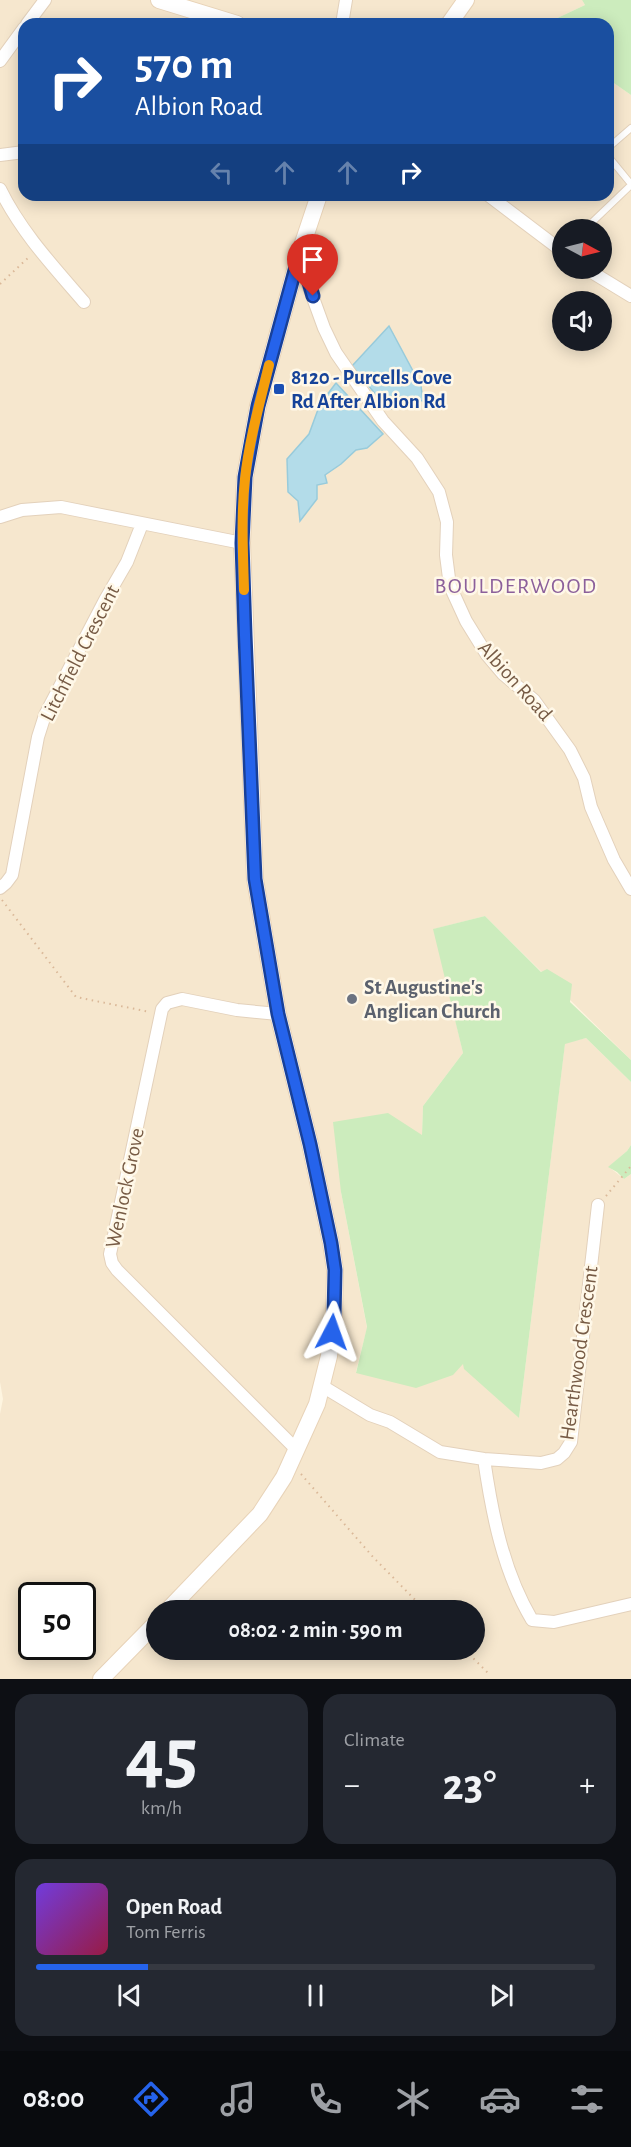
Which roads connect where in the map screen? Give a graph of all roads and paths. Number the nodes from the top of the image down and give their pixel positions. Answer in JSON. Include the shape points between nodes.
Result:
{"nodes":[{"id":1,"x":45,"y":0,"type":"edge"},
{"id":2,"x":159,"y":0,"type":"edge"},
{"id":3,"x":346,"y":0,"type":"edge"},
{"id":4,"x":466,"y":0,"type":"edge"},
{"id":5,"x":32,"y":18,"type":"edge"},
{"id":6,"x":218,"y":18,"type":"edge"},
{"id":7,"x":343,"y":18,"type":"edge"},
{"id":8,"x":453,"y":18,"type":"edge"},
{"id":9,"x":18,"y":36,"type":"edge"},
{"id":10,"x":0,"y":61,"type":"edge"},
{"id":11,"x":631,"y":128,"type":"edge"},
{"id":12,"x":614,"y":143,"type":"edge"},
{"id":13,"x":18,"y":153,"type":"edge"},
{"id":14,"x":0,"y":155,"type":"edge"},
{"id":15,"x":614,"y":163,"type":"edge"},
{"id":16,"x":631,"y":184,"type":"edge"},
{"id":17,"x":0,"y":189,"type":"edge"},
{"id":18,"x":317,"y":201,"type":"edge"},
{"id":19,"x":496,"y":201,"type":"edge"},
{"id":20,"x":614,"y":201,"type":"edge"},
{"id":21,"x":614,"y":201,"type":"edge"},
{"id":22,"x":595,"y":219,"type":"edge"},
{"id":23,"x":552,"y":243,"type":"edge"},
{"id":24,"x":38,"y":249,"type":"junction"},
{"id":25,"x":300,"y":252,"type":"junction"},
{"id":26,"x":602,"y":279,"type":"edge"},
{"id":27,"x":0,"y":284,"type":"edge"},
{"id":28,"x":631,"y":297,"type":"edge"},
{"id":29,"x":84,"y":302,"type":"dead end"},
{"id":30,"x":0,"y":517,"type":"edge"},
{"id":31,"x":142,"y":524,"type":"junction"},
{"id":32,"x":242,"y":543,"type":"junction"},
{"id":33,"x":0,"y":888,"type":"edge"},
{"id":34,"x":631,"y":889,"type":"edge"},
{"id":35,"x":0,"y":898,"type":"edge"},
{"id":36,"x":159,"y":1014,"type":"junction"},
{"id":37,"x":278,"y":1014,"type":"junction"},
{"id":38,"x":631,"y":1166,"type":"edge"},
{"id":39,"x":598,"y":1205,"type":"joint"},
{"id":40,"x":322,"y":1386,"type":"junction"},
{"id":41,"x":294,"y":1457,"type":"junction"},
{"id":42,"x":484,"y":1459,"type":"junction"},
{"id":43,"x":178,"y":1600,"type":"edge"},
{"id":44,"x":415,"y":1600,"type":"edge"},
{"id":45,"x":631,"y":1604,"type":"edge"},
{"id":46,"x":146,"y":1633,"type":"edge"},
{"id":47,"x":475,"y":1660,"type":"edge"},
{"id":48,"x":489,"y":1674,"type":"dead end"},
{"id":49,"x":101,"y":1679,"type":"edge"}],
"edges":[{"from":1,"to":5,"type":"street"},
{"from":2,"to":6,"type":"main road"},
{"from":3,"to":7,"type":"street"},
{"from":4,"to":8,"type":"main road"},
{"from":9,"to":10,"type":"street"},
{"from":11,"to":12,"type":"lane"},
{"from":13,"to":14,"type":"street"},
{"from":15,"to":16,"type":"lane"},
{"from":16,"to":21,"type":"lane"},
{"from":17,"to":24,"type":"street"},
{"from":18,"to":25,"type":"main road"},
{"from":19,"to":23,"type":"street"},
{"from":20,"to":22,"type":"lane"},
{"from":24,"to":27,"type":"path"},
{"from":24,"to":29,"type":"street"},
{"from":25,"to":32,"type":"main road","via":[[258,406],[245,477]]},
{"from":25,"to":34,"type":"street","name":"Albion Road","via":[[308,284],[336,353],[383,422],[417,458],[439,492],[447,522],[450,586],[466,621],[487,655],[534,700],[570,750],[584,778],[591,807]]},
{"from":26,"to":28,"type":"street"},
{"from":30,"to":31,"type":"street","via":[[22,510],[61,507]]},
{"from":31,"to":32,"type":"street"},
{"from":31,"to":33,"type":"street","name":"Litchfield Crescent","via":[[127,562],[45,715],[12,875]]},
{"from":32,"to":37,"type":"main road","via":[[255,879]]},
{"from":35,"to":36,"type":"path","via":[[76,997]]},
{"from":36,"to":37,"type":"street","via":[[167,1003],[182,999]]},
{"from":36,"to":41,"type":"street","name":"Wenlock Grove","via":[[110,1250],[111,1262]]},
{"from":37,"to":40,"type":"main road","via":[[324,1205],[335,1270],[334,1316]]},
{"from":38,"to":39,"type":"path"},
{"from":39,"to":42,"type":"street","name":"Hearthwood Crescent","via":[[571,1442],[564,1453],[549,1462]]},
{"from":40,"to":41,"type":"main road"},
{"from":40,"to":42,"type":"street","name":"Hearthwood Crescent","via":[[440,1452]]},
{"from":41,"to":43,"type":"main road","via":[[260,1514]]},
{"from":41,"to":44,"type":"path","via":[[374,1557]]},
{"from":42,"to":45,"type":"street","via":[[491,1508],[508,1566],[532,1620],[554,1622]]},
{"from":46,"to":49,"type":"main road"},
{"from":47,"to":48,"type":"path"}]}
